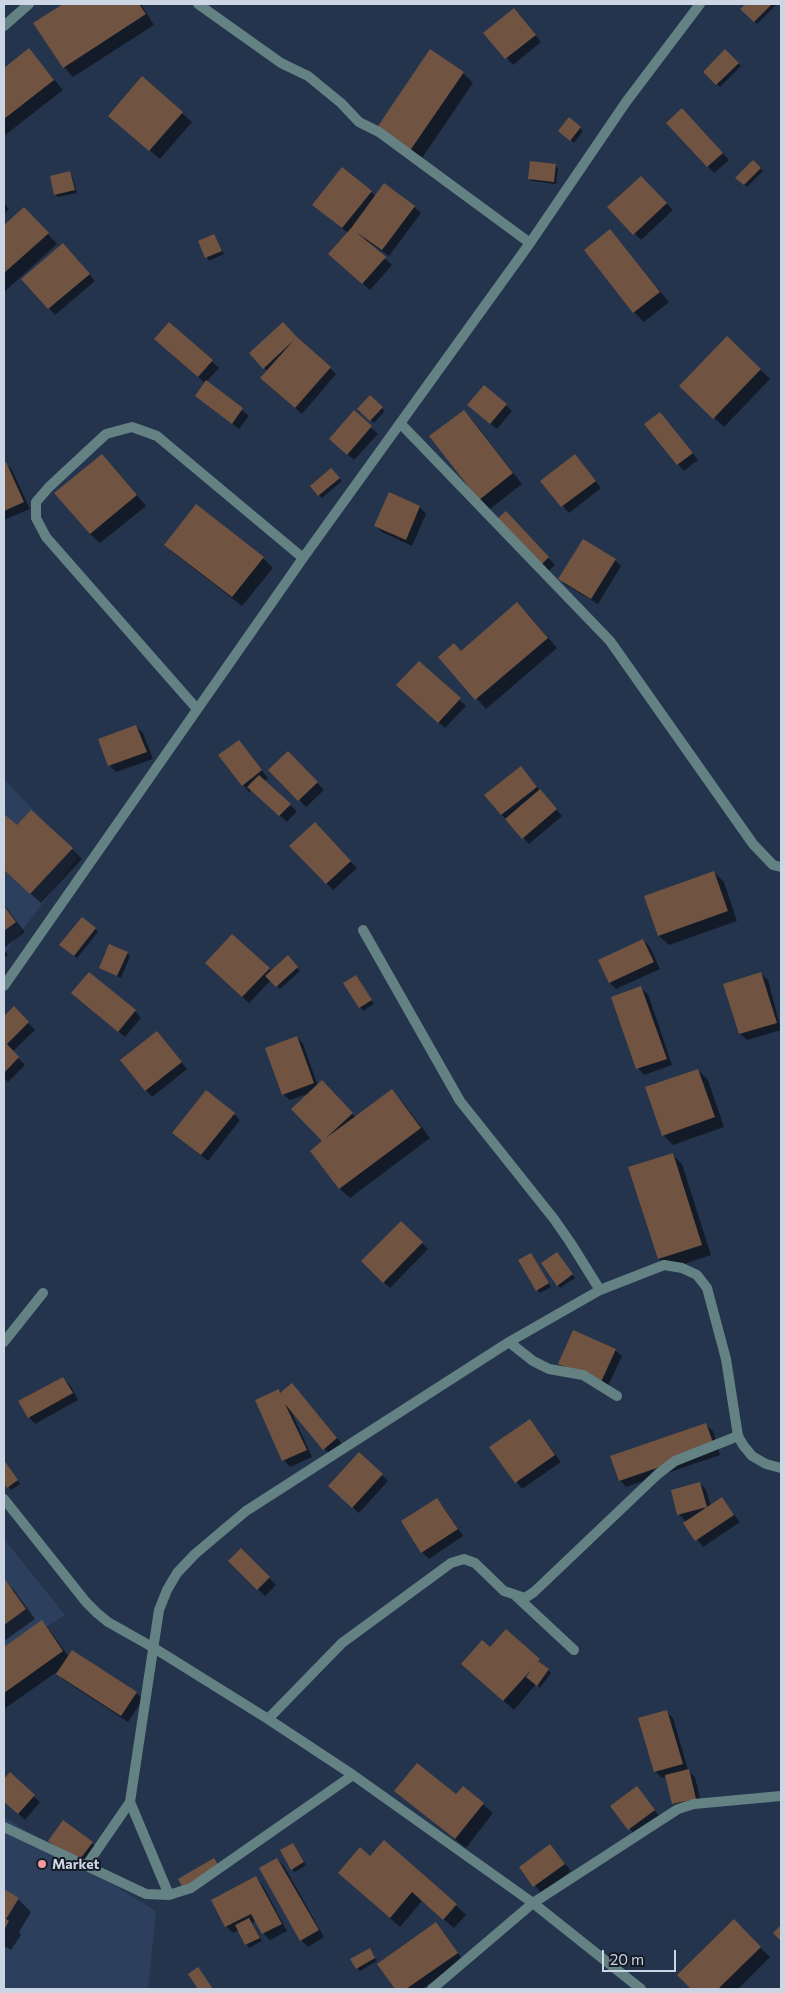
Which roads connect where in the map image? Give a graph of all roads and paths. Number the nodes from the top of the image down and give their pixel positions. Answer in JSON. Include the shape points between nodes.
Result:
{"nodes":[{"id":1,"x":30,"y":4,"type":"edge"},
{"id":2,"x":198,"y":4,"type":"edge"},
{"id":3,"x":700,"y":4,"type":"edge"},
{"id":4,"x":4,"y":26,"type":"edge"},
{"id":5,"x":530,"y":243,"type":"junction"},
{"id":6,"x":400,"y":423,"type":"junction"},
{"id":7,"x":303,"y":558,"type":"junction"},
{"id":8,"x":197,"y":709,"type":"junction"},
{"id":9,"x":781,"y":867,"type":"edge"},
{"id":10,"x":363,"y":930,"type":"dead end"},
{"id":11,"x":4,"y":986,"type":"edge"},
{"id":12,"x":600,"y":1290,"type":"junction"},
{"id":13,"x":42,"y":1293,"type":"dead end"},
{"id":14,"x":4,"y":1342,"type":"edge"},
{"id":15,"x":509,"y":1342,"type":"junction"},
{"id":16,"x":617,"y":1396,"type":"dead end"},
{"id":17,"x":738,"y":1436,"type":"junction"},
{"id":18,"x":781,"y":1468,"type":"edge"},
{"id":19,"x":4,"y":1499,"type":"edge"},
{"id":20,"x":515,"y":1596,"type":"junction"},
{"id":21,"x":154,"y":1648,"type":"junction"},
{"id":22,"x":574,"y":1650,"type":"dead end"},
{"id":23,"x":268,"y":1719,"type":"junction"},
{"id":24,"x":353,"y":1775,"type":"junction"},
{"id":25,"x":781,"y":1796,"type":"edge"},
{"id":26,"x":130,"y":1802,"type":"junction"},
{"id":27,"x":4,"y":1827,"type":"edge"},
{"id":28,"x":86,"y":1866,"type":"junction"},
{"id":29,"x":169,"y":1895,"type":"junction"},
{"id":30,"x":533,"y":1904,"type":"junction"},
{"id":31,"x":432,"y":1989,"type":"edge"},
{"id":32,"x":642,"y":1989,"type":"edge"}],
"edges":[{"from":1,"to":4,"type":"street"},
{"from":2,"to":5,"type":"street","via":[[281,63],[308,76],[341,102],[359,122],[378,132]]},
{"from":3,"to":5,"type":"street","via":[[626,102]]},
{"from":5,"to":6,"type":"street"},
{"from":6,"to":7,"type":"street"},
{"from":6,"to":9,"type":"street","via":[[610,641],[753,844],[773,865]]},
{"from":7,"to":8,"type":"street"},
{"from":7,"to":8,"type":"street","via":[[157,436],[132,426],[106,434],[36,502],[36,518],[46,537]]},
{"from":8,"to":11,"type":"street"},
{"from":10,"to":12,"type":"street","via":[[460,1102],[554,1219]]},
{"from":12,"to":15,"type":"street"},
{"from":12,"to":17,"type":"street","via":[[664,1265],[698,1275],[707,1288],[724,1351]]},
{"from":13,"to":14,"type":"street"},
{"from":15,"to":16,"type":"street","via":[[549,1369],[583,1375]]},
{"from":15,"to":21,"type":"street","via":[[246,1511],[194,1554],[167,1590],[159,1610]]},
{"from":17,"to":18,"type":"street","via":[[752,1456]]},
{"from":17,"to":20,"type":"street","via":[[675,1461],[534,1592],[525,1598]]},
{"from":19,"to":21,"type":"street","via":[[97,1613]]},
{"from":20,"to":22,"type":"street"},
{"from":20,"to":23,"type":"street","via":[[504,1591],[475,1563],[464,1559],[451,1563],[342,1643]]},
{"from":21,"to":23,"type":"street"},
{"from":21,"to":26,"type":"street"},
{"from":23,"to":24,"type":"street"},
{"from":24,"to":29,"type":"street","via":[[191,1888]]},
{"from":24,"to":30,"type":"street"},
{"from":25,"to":30,"type":"street","via":[[694,1804],[678,1809]]},
{"from":26,"to":28,"type":"street"},
{"from":26,"to":29,"type":"street"},
{"from":27,"to":28,"type":"street"},
{"from":28,"to":29,"type":"street","via":[[146,1894]]},
{"from":30,"to":31,"type":"street"},
{"from":30,"to":32,"type":"street"}]}
